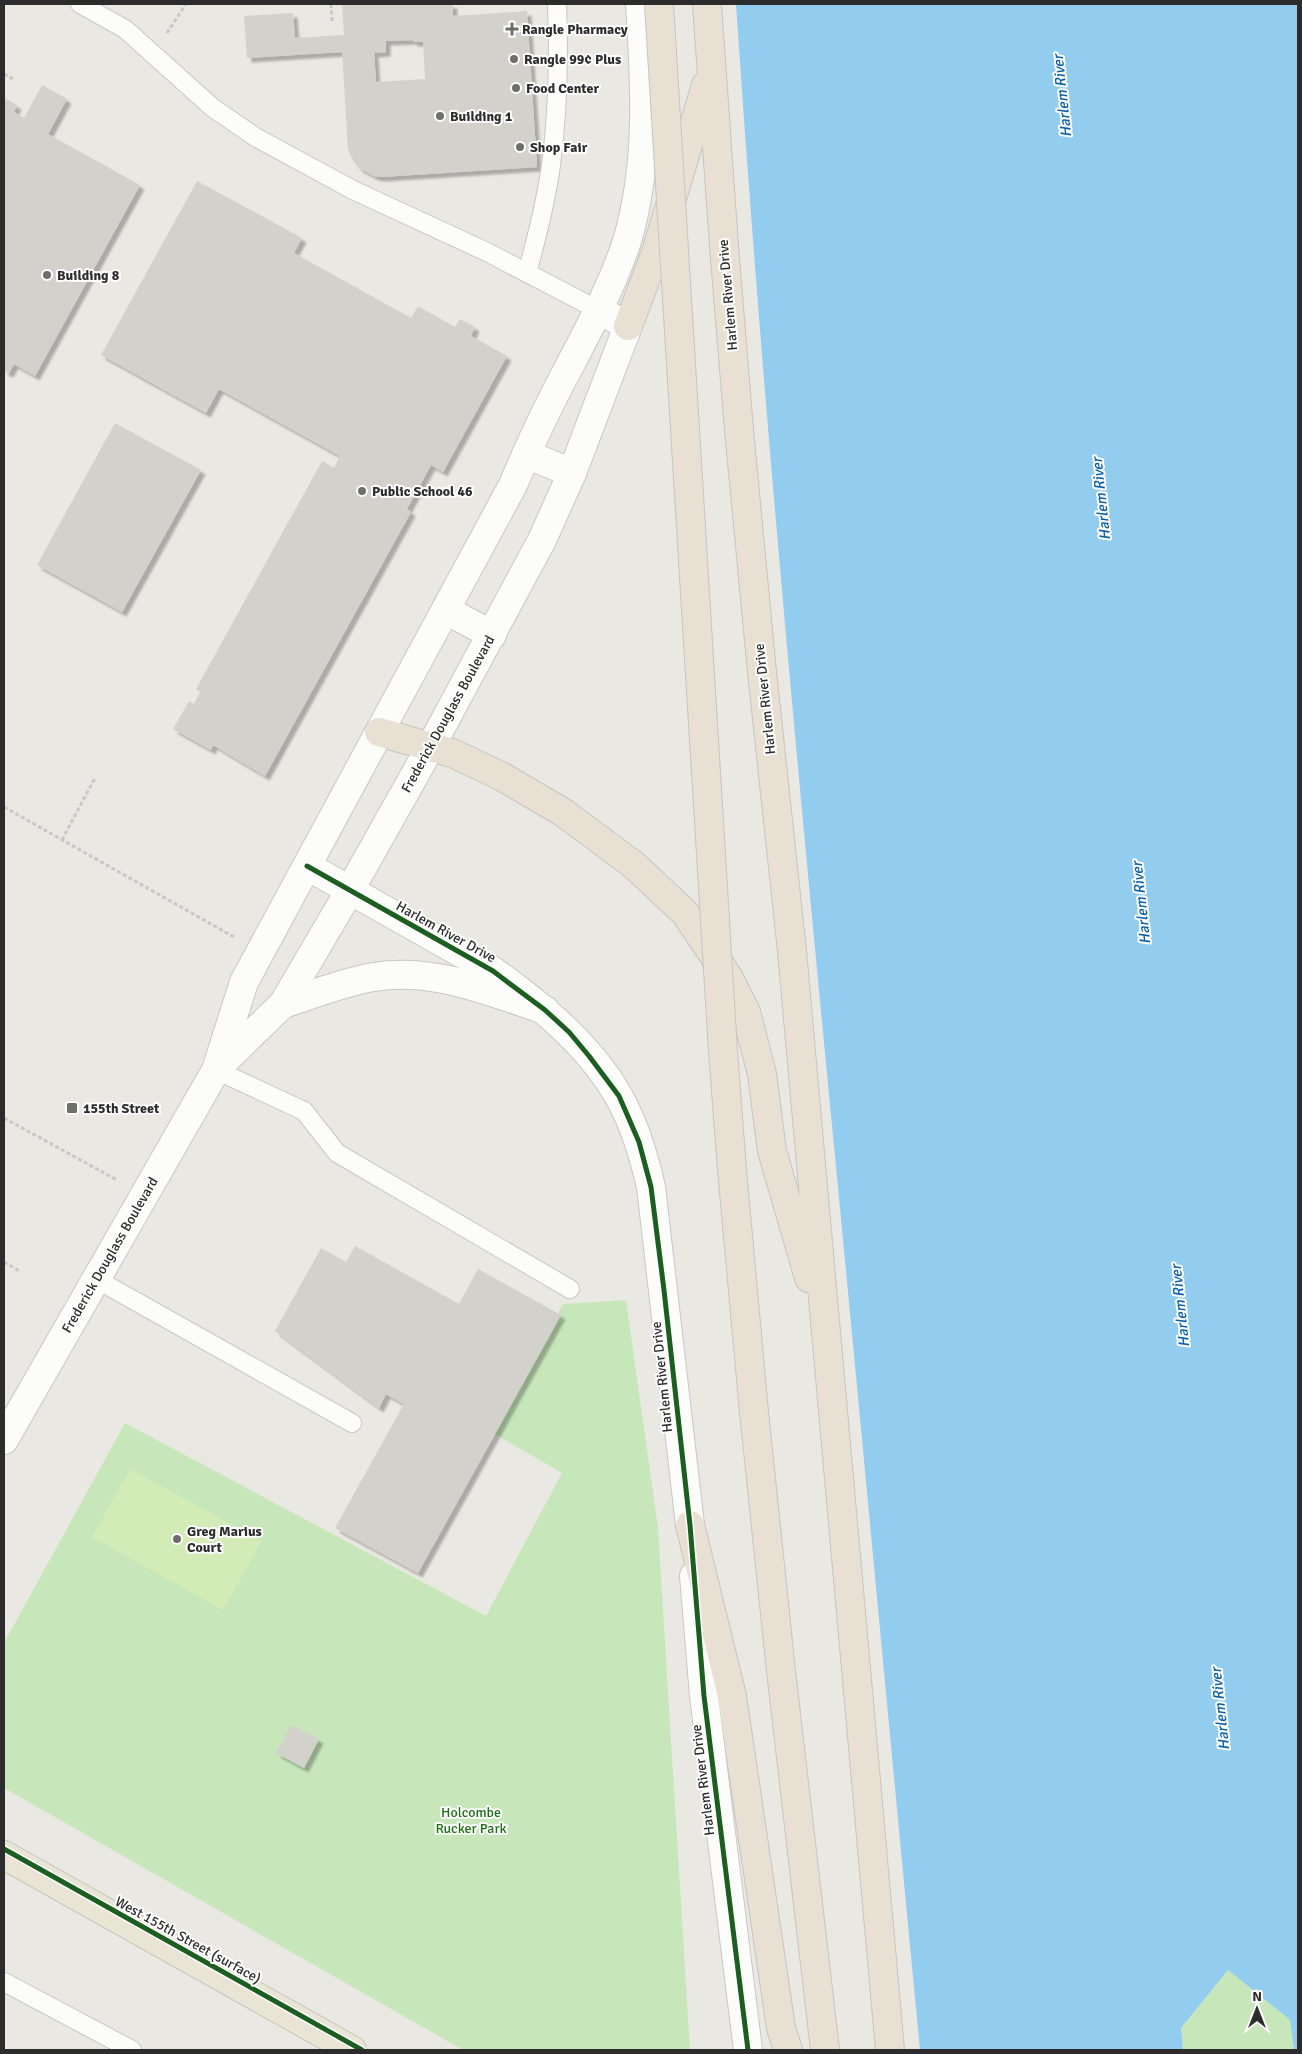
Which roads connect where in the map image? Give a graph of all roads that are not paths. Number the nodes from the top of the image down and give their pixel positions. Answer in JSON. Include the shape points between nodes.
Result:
{"nodes":[{"id":1,"x":80,"y":4,"type":"edge"},
{"id":2,"x":556,"y":4,"type":"edge"},
{"id":3,"x":640,"y":4,"type":"edge"},
{"id":4,"x":659,"y":4,"type":"edge"},
{"id":5,"x":707,"y":4,"type":"edge"},
{"id":6,"x":711,"y":69,"type":"junction"},
{"id":7,"x":527,"y":273,"type":"junction"},
{"id":8,"x":598,"y":310,"type":"junction"},
{"id":9,"x":628,"y":326,"type":"junction"},
{"id":10,"x":526,"y":454,"type":"junction"},
{"id":11,"x":572,"y":474,"type":"junction"},
{"id":12,"x":446,"y":610,"type":"junction"},
{"id":13,"x":492,"y":634,"type":"junction"},
{"id":14,"x":378,"y":732,"type":"junction"},
{"id":15,"x":431,"y":746,"type":"junction"},
{"id":16,"x":307,"y":866,"type":"junction"},
{"id":17,"x":350,"y":890,"type":"junction"},
{"id":18,"x":283,"y":1004,"type":"junction"},
{"id":19,"x":545,"y":1010,"type":"junction"},
{"id":20,"x":216,"y":1070,"type":"junction"},
{"id":21,"x":96,"y":1279,"type":"junction"},
{"id":22,"x":570,"y":1289,"type":"dead end"},
{"id":23,"x":826,"y":1337,"type":"junction"},
{"id":24,"x":352,"y":1423,"type":"dead end"},
{"id":25,"x":4,"y":1440,"type":"edge"},
{"id":26,"x":690,"y":1524,"type":"junction"},
{"id":27,"x":4,"y":1849,"type":"edge"},
{"id":28,"x":4,"y":1855,"type":"edge"},
{"id":29,"x":4,"y":1982,"type":"edge"},
{"id":30,"x":132,"y":2050,"type":"edge"},
{"id":31,"x":352,"y":2050,"type":"edge"},
{"id":32,"x":362,"y":2050,"type":"edge"},
{"id":33,"x":748,"y":2050,"type":"edge"},
{"id":34,"x":788,"y":2050,"type":"edge"},
{"id":35,"x":825,"y":2050,"type":"edge"},
{"id":36,"x":890,"y":2050,"type":"edge"}],
"edges":[{"from":1,"to":7,"type":"lane","via":[[125,29],[213,108],[257,138],[353,190]]},
{"from":2,"to":7,"type":"lane","via":[[557,81],[551,163]]},
{"from":3,"to":8,"type":"main road","via":[[644,93],[640,180],[626,242]]},
{"from":4,"to":35,"type":"highway","bridge":true,"via":[[723,1051],[754,1412]]},
{"from":5,"to":6,"type":"highway","name":"Harlem River Drive"},
{"from":6,"to":9,"type":"highway","via":[[656,252]]},
{"from":6,"to":23,"type":"highway","name":"Harlem River Drive","via":[[738,420],[792,951]]},
{"from":7,"to":8,"type":"lane"},
{"from":8,"to":9,"type":"main road"},
{"from":8,"to":10,"type":"main road","name":"Frederick Douglass Boulevard"},
{"from":9,"to":11,"type":"main road","name":"Frederick Douglass Boulevard"},
{"from":10,"to":11,"type":"main road"},
{"from":10,"to":12,"type":"main road","name":"Frederick Douglass Boulevard"},
{"from":11,"to":13,"type":"main road","name":"Frederick Douglass Boulevard","via":[[542,540]]},
{"from":12,"to":13,"type":"main road"},
{"from":12,"to":14,"type":"main road","name":"Frederick Douglass Boulevard"},
{"from":13,"to":15,"type":"main road","name":"Frederick Douglass Boulevard"},
{"from":14,"to":15,"type":"highway"},
{"from":14,"to":16,"type":"main road","name":"Frederick Douglass Boulevard"},
{"from":15,"to":17,"type":"main road","name":"Frederick Douglass Boulevard"},
{"from":15,"to":23,"type":"highway","via":[[501,776],[600,838],[685,913],[709,947],[746,1012],[762,1074],[772,1151]]},
{"from":16,"to":17,"type":"main road","name":"Harlem River Drive"},
{"from":16,"to":20,"type":"main road","name":"Frederick Douglass Boulevard","via":[[244,982]]},
{"from":17,"to":18,"type":"main road","name":"Frederick Douglass Boulevard"},
{"from":17,"to":19,"type":"main road","name":"Harlem River Drive","via":[[493,970]]},
{"from":18,"to":19,"type":"main road","via":[[354,981],[395,974],[462,983]]},
{"from":18,"to":20,"type":"main road","name":"Frederick Douglass Boulevard"},
{"from":19,"to":26,"type":"main road","name":"Harlem River Drive","via":[[589,1056],[618,1096],[630,1118],[646,1167]]},
{"from":20,"to":21,"type":"main road","name":"Frederick Douglass Boulevard"},
{"from":20,"to":22,"type":"lane","via":[[304,1110],[337,1153]]},
{"from":21,"to":24,"type":"lane"},
{"from":21,"to":25,"type":"main road","name":"Frederick Douglass Boulevard"},
{"from":23,"to":36,"type":"highway","name":"Harlem River Drive"},
{"from":26,"to":33,"type":"main road","name":"Harlem River Drive","via":[[704,1696]]},
{"from":26,"to":34,"type":"highway","via":[[732,1696],[781,2028]]},
{"from":27,"to":32,"type":"main road","name":"West 155th Street (surface)"},
{"from":28,"to":31,"type":"main road"},
{"from":29,"to":30,"type":"lane"}]}
